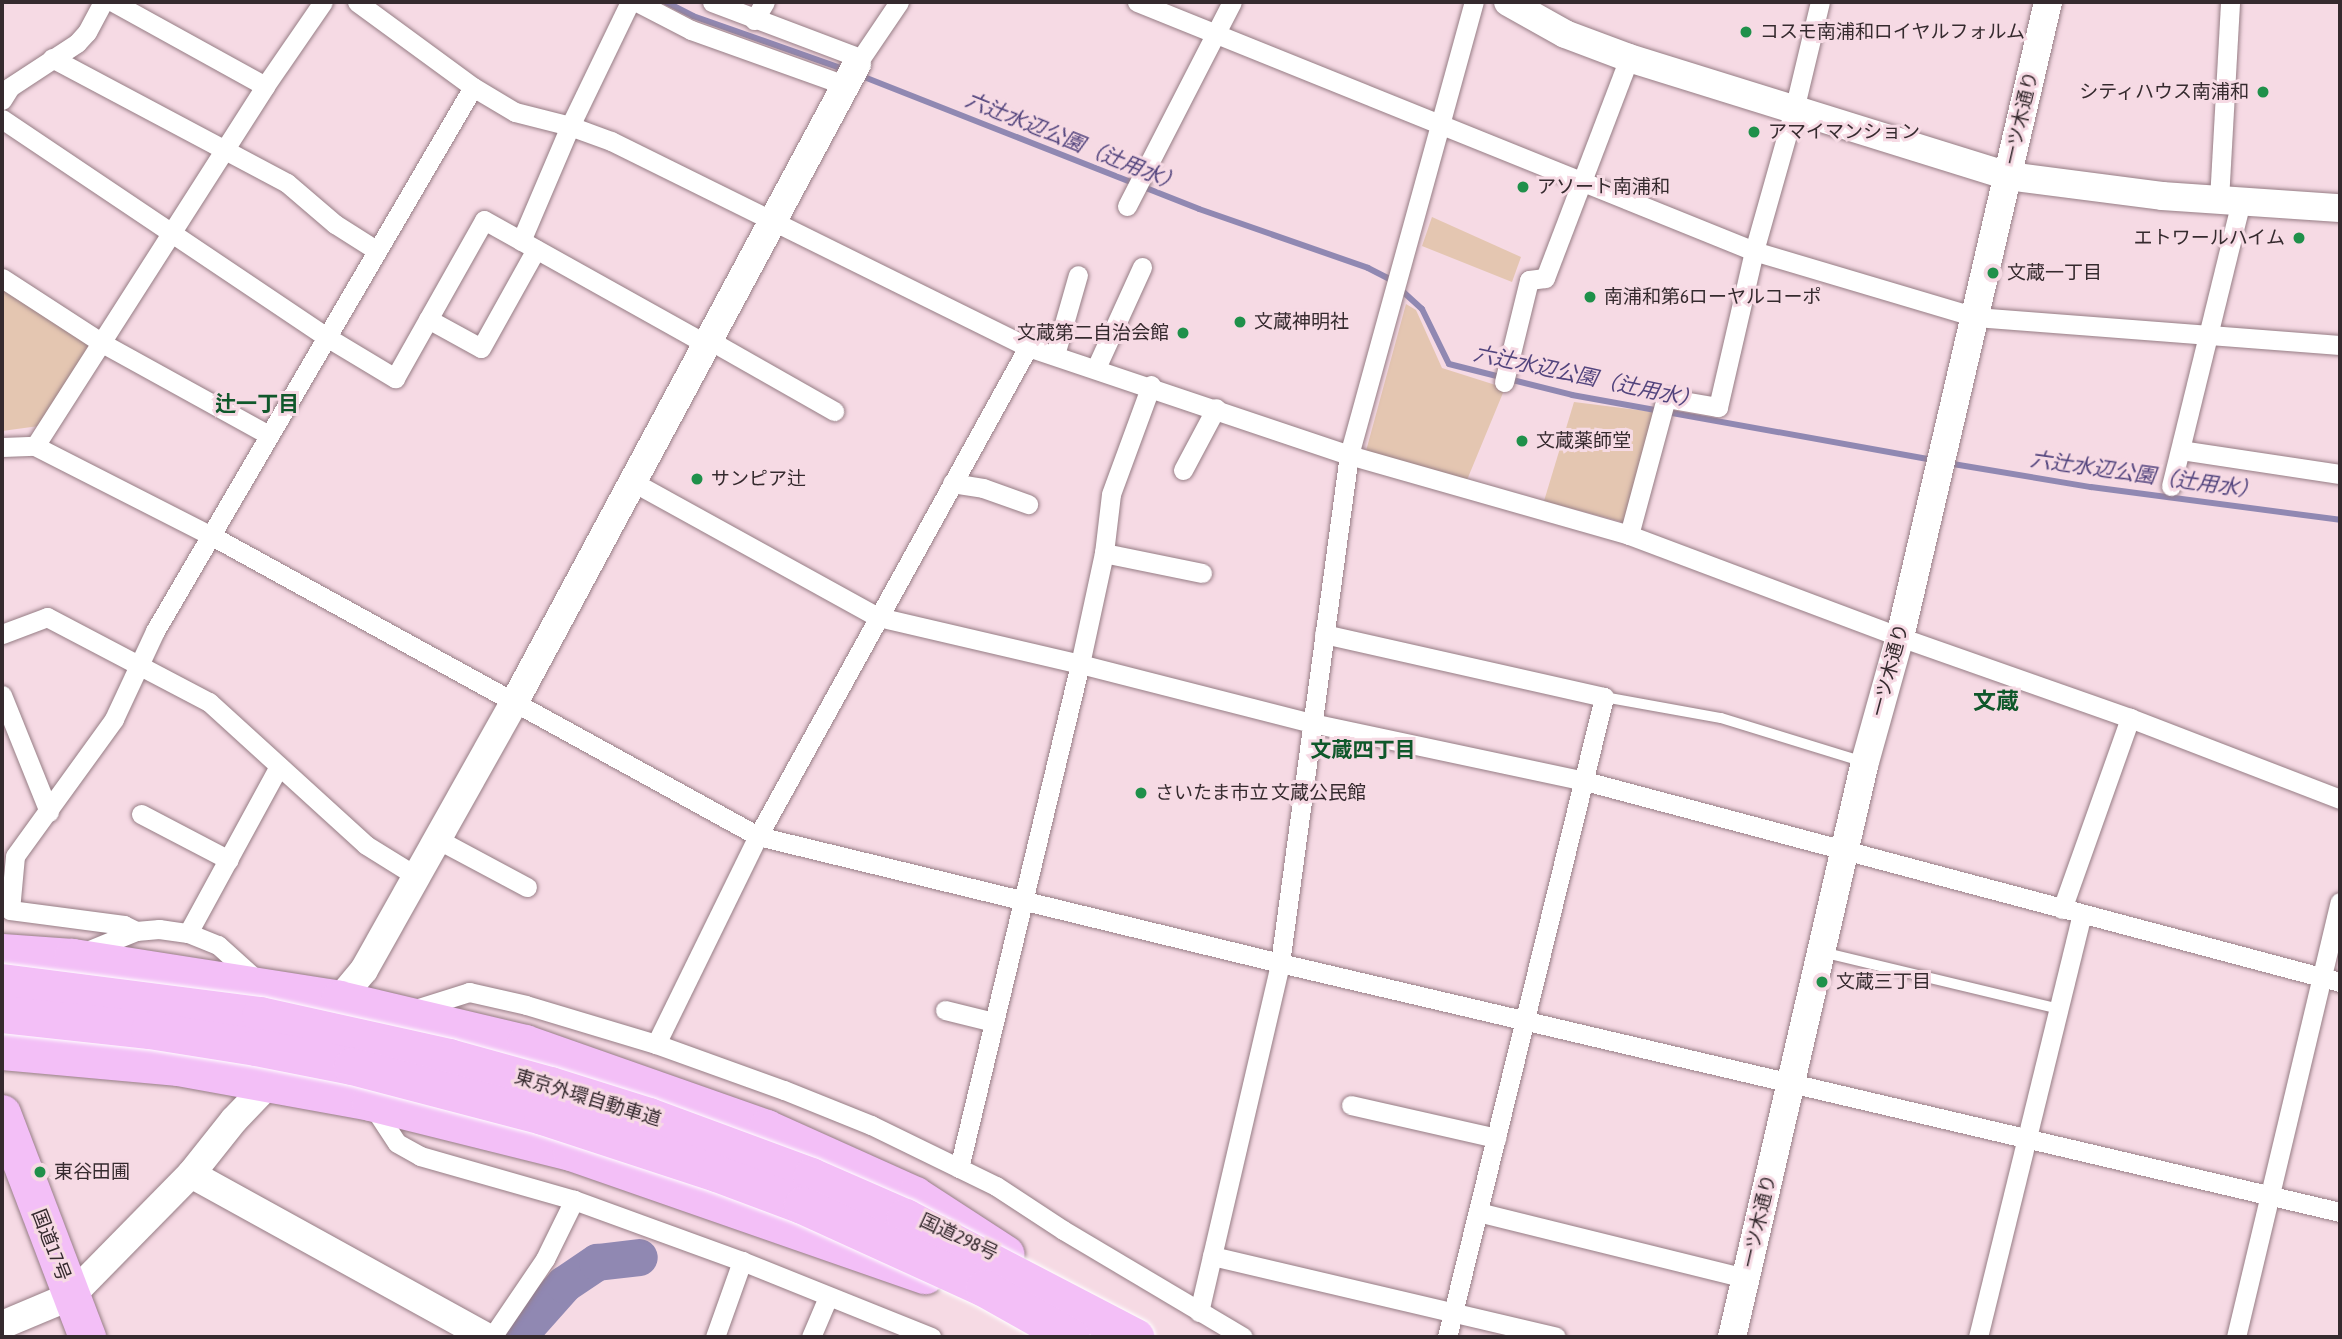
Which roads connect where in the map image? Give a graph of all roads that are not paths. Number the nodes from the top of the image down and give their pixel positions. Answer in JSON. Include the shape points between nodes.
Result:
{"nodes":[{"id":1,"x":103,"y":2,"type":"edge"},
{"id":2,"x":113,"y":2,"type":"edge"},
{"id":3,"x":323,"y":2,"type":"edge"},
{"id":4,"x":357,"y":2,"type":"edge"},
{"id":5,"x":630,"y":2,"type":"edge"},
{"id":6,"x":637,"y":2,"type":"edge"},
{"id":7,"x":712,"y":2,"type":"edge"},
{"id":8,"x":765,"y":2,"type":"edge"},
{"id":9,"x":899,"y":2,"type":"edge"},
{"id":10,"x":1136,"y":2,"type":"edge"},
{"id":11,"x":1232,"y":2,"type":"edge"},
{"id":12,"x":1474,"y":2,"type":"edge"},
{"id":13,"x":1508,"y":2,"type":"edge"},
{"id":14,"x":1820,"y":2,"type":"edge"},
{"id":15,"x":2048,"y":2,"type":"edge"},
{"id":16,"x":2230,"y":2,"type":"edge"},
{"id":17,"x":754,"y":20,"type":"junction"},
{"id":18,"x":1215,"y":33,"type":"junction"},
{"id":19,"x":52,"y":58,"type":"junction"},
{"id":20,"x":1629,"y":58,"type":"junction"},
{"id":21,"x":853,"y":71,"type":"junction"},
{"id":22,"x":265,"y":86,"type":"junction"},
{"id":23,"x":473,"y":87,"type":"junction"},
{"id":24,"x":2,"y":100,"type":"edge"},
{"id":25,"x":1794,"y":110,"type":"junction"},
{"id":26,"x":2,"y":119,"type":"edge"},
{"id":27,"x":1440,"y":124,"type":"junction"},
{"id":28,"x":570,"y":126,"type":"junction"},
{"id":29,"x":225,"y":150,"type":"junction"},
{"id":30,"x":2008,"y":176,"type":"junction"},
{"id":31,"x":1582,"y":181,"type":"junction"},
{"id":32,"x":2230,"y":201,"type":"junction"},
{"id":33,"x":1128,"y":206,"type":"dead end"},
{"id":34,"x":2340,"y":208,"type":"edge"},
{"id":35,"x":773,"y":220,"type":"junction"},
{"id":36,"x":172,"y":234,"type":"junction"},
{"id":37,"x":529,"y":245,"type":"junction"},
{"id":38,"x":376,"y":250,"type":"junction"},
{"id":39,"x":1754,"y":251,"type":"junction"},
{"id":40,"x":1142,"y":267,"type":"dead end"},
{"id":41,"x":1078,"y":275,"type":"dead end"},
{"id":42,"x":2,"y":278,"type":"edge"},
{"id":43,"x":1975,"y":317,"type":"junction"},
{"id":44,"x":428,"y":319,"type":"junction"},
{"id":45,"x":2210,"y":335,"type":"junction"},
{"id":46,"x":325,"y":336,"type":"junction"},
{"id":47,"x":708,"y":342,"type":"junction"},
{"id":48,"x":102,"y":343,"type":"junction"},
{"id":49,"x":2340,"y":345,"type":"edge"},
{"id":50,"x":1028,"y":346,"type":"junction"},
{"id":51,"x":1055,"y":355,"type":"junction"},
{"id":52,"x":1096,"y":368,"type":"junction"},
{"id":53,"x":1504,"y":382,"type":"dead end"},
{"id":54,"x":1151,"y":386,"type":"junction"},
{"id":55,"x":1216,"y":408,"type":"junction"},
{"id":56,"x":834,"y":411,"type":"dead end"},
{"id":57,"x":269,"y":435,"type":"junction"},
{"id":58,"x":35,"y":446,"type":"junction"},
{"id":59,"x":2,"y":447,"type":"edge"},
{"id":60,"x":2181,"y":450,"type":"junction"},
{"id":61,"x":1349,"y":455,"type":"junction"},
{"id":62,"x":1183,"y":470,"type":"dead end"},
{"id":63,"x":2340,"y":474,"type":"edge"},
{"id":64,"x":633,"y":482,"type":"junction"},
{"id":65,"x":952,"y":483,"type":"junction"},
{"id":66,"x":2171,"y":486,"type":"dead end"},
{"id":67,"x":1028,"y":504,"type":"dead end"},
{"id":68,"x":1629,"y":535,"type":"junction"},
{"id":69,"x":212,"y":536,"type":"junction"},
{"id":70,"x":1104,"y":553,"type":"junction"},
{"id":71,"x":1202,"y":573,"type":"dead end"},
{"id":72,"x":878,"y":617,"type":"junction"},
{"id":73,"x":2,"y":634,"type":"edge"},
{"id":74,"x":1324,"y":634,"type":"junction"},
{"id":75,"x":1900,"y":637,"type":"junction"},
{"id":76,"x":1080,"y":663,"type":"junction"},
{"id":77,"x":139,"y":666,"type":"junction"},
{"id":78,"x":2,"y":695,"type":"edge"},
{"id":79,"x":1604,"y":697,"type":"junction"},
{"id":80,"x":514,"y":703,"type":"junction"},
{"id":81,"x":2130,"y":718,"type":"junction"},
{"id":82,"x":1312,"y":723,"type":"junction"},
{"id":83,"x":1865,"y":762,"type":"junction"},
{"id":84,"x":279,"y":766,"type":"junction"},
{"id":85,"x":1585,"y":781,"type":"junction"},
{"id":86,"x":2340,"y":799,"type":"edge"},
{"id":87,"x":50,"y":811,"type":"junction"},
{"id":88,"x":141,"y":814,"type":"dead end"},
{"id":89,"x":758,"y":836,"type":"junction"},
{"id":90,"x":437,"y":839,"type":"junction"},
{"id":91,"x":1844,"y":852,"type":"junction"},
{"id":92,"x":229,"y":860,"type":"junction"},
{"id":93,"x":416,"y":876,"type":"junction"},
{"id":94,"x":527,"y":887,"type":"dead end"},
{"id":95,"x":1023,"y":900,"type":"junction"},
{"id":96,"x":2340,"y":902,"type":"edge"},
{"id":97,"x":2062,"y":909,"type":"junction"},
{"id":98,"x":2082,"y":915,"type":"junction"},
{"id":99,"x":136,"y":931,"type":"junction"},
{"id":100,"x":188,"y":933,"type":"junction"},
{"id":101,"x":2,"y":952,"type":"edge"},
{"id":102,"x":1821,"y":952,"type":"junction"},
{"id":103,"x":72,"y":957,"type":"junction"},
{"id":104,"x":1280,"y":962,"type":"junction"},
{"id":105,"x":2331,"y":980,"type":"edge"},
{"id":106,"x":2,"y":982,"type":"edge"},
{"id":107,"x":269,"y":989,"type":"junction"},
{"id":108,"x":339,"y":999,"type":"junction"},
{"id":109,"x":2060,"y":1009,"type":"junction"},
{"id":110,"x":945,"y":1010,"type":"dead end"},
{"id":111,"x":404,"y":1012,"type":"junction"},
{"id":112,"x":2,"y":1014,"type":"edge"},
{"id":113,"x":1526,"y":1018,"type":"junction"},
{"id":114,"x":994,"y":1022,"type":"junction"},
{"id":115,"x":656,"y":1044,"type":"junction"},
{"id":116,"x":2,"y":1051,"type":"edge"},
{"id":117,"x":1791,"y":1083,"type":"junction"},
{"id":118,"x":270,"y":1084,"type":"junction"},
{"id":119,"x":370,"y":1102,"type":"junction"},
{"id":120,"x":1352,"y":1105,"type":"dead end"},
{"id":121,"x":2,"y":1113,"type":"edge"},
{"id":122,"x":1496,"y":1138,"type":"junction"},
{"id":123,"x":2029,"y":1138,"type":"junction"},
{"id":124,"x":748,"y":1162,"type":"dead end"},
{"id":125,"x":959,"y":1168,"type":"junction"},
{"id":126,"x":191,"y":1174,"type":"junction"},
{"id":127,"x":2271,"y":1195,"type":"junction"},
{"id":128,"x":574,"y":1200,"type":"junction"},
{"id":129,"x":1478,"y":1212,"type":"junction"},
{"id":130,"x":2340,"y":1212,"type":"edge"},
{"id":131,"x":1212,"y":1256,"type":"junction"},
{"id":132,"x":742,"y":1261,"type":"junction"},
{"id":133,"x":1745,"y":1278,"type":"junction"},
{"id":134,"x":1031,"y":1288,"type":"junction"},
{"id":135,"x":71,"y":1296,"type":"junction"},
{"id":136,"x":828,"y":1297,"type":"junction"},
{"id":137,"x":1199,"y":1312,"type":"junction"},
{"id":138,"x":1453,"y":1313,"type":"junction"},
{"id":139,"x":2,"y":1325,"type":"edge"},
{"id":140,"x":920,"y":1336,"type":"edge"},
{"id":141,"x":87,"y":1337,"type":"edge"},
{"id":142,"x":486,"y":1337,"type":"edge"},
{"id":143,"x":492,"y":1337,"type":"edge"},
{"id":144,"x":715,"y":1337,"type":"edge"},
{"id":145,"x":811,"y":1337,"type":"edge"},
{"id":146,"x":1071,"y":1337,"type":"edge"},
{"id":147,"x":1086,"y":1337,"type":"edge"},
{"id":148,"x":1136,"y":1337,"type":"edge"},
{"id":149,"x":1155,"y":1337,"type":"edge"},
{"id":150,"x":1243,"y":1337,"type":"edge"},
{"id":151,"x":1447,"y":1337,"type":"edge"},
{"id":152,"x":1556,"y":1337,"type":"edge"},
{"id":153,"x":1732,"y":1337,"type":"edge"},
{"id":154,"x":1978,"y":1337,"type":"edge"},
{"id":155,"x":2236,"y":1337,"type":"edge"}],
"edges":[{"from":1,"to":19,"type":"street","via":[[77,43]]},
{"from":2,"to":22,"type":"street"},
{"from":3,"to":22,"type":"street"},
{"from":4,"to":23,"type":"street"},
{"from":5,"to":28,"type":"street"},
{"from":6,"to":21,"type":"street","via":[[691,30]]},
{"from":7,"to":17,"type":"street"},
{"from":8,"to":17,"type":"street"},
{"from":9,"to":21,"type":"street"},
{"from":10,"to":18,"type":"street"},
{"from":11,"to":18,"type":"street"},
{"from":12,"to":27,"type":"street"},
{"from":13,"to":20,"type":"street","via":[[1565,34]]},
{"from":14,"to":25,"type":"street"},
{"from":15,"to":30,"type":"street","name":"一ツ木通り"},
{"from":16,"to":32,"type":"street"},
{"from":17,"to":21,"type":"street"},
{"from":18,"to":27,"type":"street"},
{"from":18,"to":33,"type":"street"},
{"from":19,"to":24,"type":"street","via":[[10,87]]},
{"from":19,"to":29,"type":"street"},
{"from":20,"to":25,"type":"street"},
{"from":20,"to":31,"type":"street"},
{"from":21,"to":35,"type":"street"},
{"from":22,"to":29,"type":"street"},
{"from":23,"to":28,"type":"street","via":[[515,112]]},
{"from":23,"to":38,"type":"street"},
{"from":25,"to":30,"type":"street"},
{"from":25,"to":39,"type":"street"},
{"from":26,"to":36,"type":"street"},
{"from":27,"to":31,"type":"street"},
{"from":27,"to":61,"type":"street"},
{"from":28,"to":35,"type":"street","via":[[657,162]]},
{"from":28,"to":37,"type":"street"},
{"from":29,"to":36,"type":"street"},
{"from":29,"to":38,"type":"street","via":[[286,183],[335,225]]},
{"from":30,"to":32,"type":"street","via":[[2056,185]]},
{"from":30,"to":43,"type":"street","name":"一ツ木通り"},
{"from":31,"to":39,"type":"street"},
{"from":31,"to":53,"type":"street","via":[[1545,278],[1529,280]]},
{"from":32,"to":34,"type":"street"},
{"from":32,"to":45,"type":"street"},
{"from":35,"to":47,"type":"street"},
{"from":35,"to":50,"type":"street"},
{"from":36,"to":46,"type":"street"},
{"from":36,"to":48,"type":"street"},
{"from":37,"to":44,"type":"street","via":[[484,220]]},
{"from":37,"to":44,"type":"street","via":[[481,348]]},
{"from":37,"to":47,"type":"street"},
{"from":38,"to":46,"type":"street"},
{"from":39,"to":43,"type":"street"},
{"from":39,"to":68,"type":"street","via":[[1718,407],[1666,398]]},
{"from":40,"to":52,"type":"street"},
{"from":41,"to":51,"type":"street"},
{"from":42,"to":48,"type":"street"},
{"from":43,"to":45,"type":"street"},
{"from":43,"to":75,"type":"street","name":"一ツ木通り"},
{"from":44,"to":46,"type":"street","via":[[395,378]]},
{"from":45,"to":49,"type":"street"},
{"from":45,"to":60,"type":"street"},
{"from":46,"to":57,"type":"street"},
{"from":47,"to":56,"type":"street"},
{"from":47,"to":64,"type":"street"},
{"from":48,"to":57,"type":"street"},
{"from":48,"to":58,"type":"street"},
{"from":50,"to":51,"type":"street"},
{"from":50,"to":65,"type":"street"},
{"from":51,"to":52,"type":"street"},
{"from":52,"to":54,"type":"street"},
{"from":54,"to":55,"type":"street"},
{"from":54,"to":70,"type":"street","via":[[1111,495]]},
{"from":55,"to":61,"type":"street"},
{"from":55,"to":62,"type":"street"},
{"from":57,"to":69,"type":"street"},
{"from":58,"to":59,"type":"street"},
{"from":58,"to":69,"type":"street"},
{"from":60,"to":63,"type":"street"},
{"from":60,"to":66,"type":"street"},
{"from":61,"to":68,"type":"street"},
{"from":61,"to":74,"type":"street"},
{"from":64,"to":72,"type":"street"},
{"from":64,"to":80,"type":"street"},
{"from":65,"to":67,"type":"street"},
{"from":65,"to":72,"type":"street"},
{"from":68,"to":75,"type":"street"},
{"from":69,"to":77,"type":"street"},
{"from":69,"to":80,"type":"street"},
{"from":70,"to":71,"type":"street"},
{"from":70,"to":76,"type":"street"},
{"from":72,"to":76,"type":"street"},
{"from":72,"to":89,"type":"street"},
{"from":73,"to":77,"type":"street","via":[[47,617]]},
{"from":74,"to":79,"type":"street"},
{"from":74,"to":82,"type":"street"},
{"from":75,"to":81,"type":"street"},
{"from":75,"to":83,"type":"street","name":"一ツ木通り"},
{"from":76,"to":82,"type":"street"},
{"from":76,"to":95,"type":"street"},
{"from":77,"to":84,"type":"street","via":[[209,702]]},
{"from":77,"to":87,"type":"street","via":[[114,719]]},
{"from":78,"to":87,"type":"street"},
{"from":79,"to":83,"type":"lane","via":[[1721,718]]},
{"from":79,"to":85,"type":"street"},
{"from":80,"to":89,"type":"street"},
{"from":80,"to":90,"type":"street"},
{"from":81,"to":86,"type":"street"},
{"from":81,"to":97,"type":"street"},
{"from":82,"to":85,"type":"street"},
{"from":82,"to":104,"type":"street"},
{"from":83,"to":91,"type":"street","name":"一ツ木通り"},
{"from":84,"to":92,"type":"street"},
{"from":84,"to":93,"type":"street","via":[[366,845]]},
{"from":85,"to":91,"type":"street"},
{"from":85,"to":113,"type":"street"},
{"from":87,"to":99,"type":"street","via":[[15,856],[10,910],[124,925]]},
{"from":88,"to":92,"type":"street"},
{"from":89,"to":95,"type":"street"},
{"from":89,"to":115,"type":"street"},
{"from":90,"to":93,"type":"street"},
{"from":90,"to":94,"type":"street"},
{"from":91,"to":97,"type":"street"},
{"from":91,"to":102,"type":"street","name":"一ツ木通り"},
{"from":92,"to":100,"type":"street"},
{"from":93,"to":108,"type":"street","via":[[365,970]]},
{"from":95,"to":104,"type":"street"},
{"from":95,"to":114,"type":"street"},
{"from":96,"to":105,"type":"street"},
{"from":97,"to":98,"type":"street"},
{"from":98,"to":105,"type":"street"},
{"from":98,"to":109,"type":"street"},
{"from":99,"to":100,"type":"street"},
{"from":99,"to":103,"type":"street"},
{"from":100,"to":107,"type":"street","via":[[218,946]]},
{"from":101,"to":103,"type":"highway"},
{"from":102,"to":109,"type":"lane"},
{"from":102,"to":117,"type":"street","name":"一ツ木通り"},
{"from":103,"to":107,"type":"highway"},
{"from":104,"to":113,"type":"street"},
{"from":104,"to":131,"type":"street"},
{"from":105,"to":127,"type":"street"},
{"from":106,"to":148,"type":"highway","name":"東京外環自動車道","bridge":true,"via":[[261,1015],[551,1085],[822,1181],[905,1217]]},
{"from":107,"to":108,"type":"highway"},
{"from":108,"to":111,"type":"highway"},
{"from":108,"to":118,"type":"street"},
{"from":109,"to":123,"type":"street"},
{"from":110,"to":114,"type":"street"},
{"from":111,"to":115,"type":"street","via":[[469,992]]},
{"from":111,"to":134,"type":"highway","via":[[525,1044],[766,1128],[915,1195]]},
{"from":112,"to":146,"type":"highway","name":"東京外環自動車道","bridge":true,"via":[[256,1047],[352,1066],[542,1116],[802,1205],[984,1289]]},
{"from":113,"to":117,"type":"street"},
{"from":113,"to":122,"type":"street"},
{"from":114,"to":125,"type":"street"},
{"from":115,"to":125,"type":"street","via":[[871,1125]]},
{"from":116,"to":118,"type":"highway","via":[[178,1067]]},
{"from":117,"to":123,"type":"street"},
{"from":117,"to":133,"type":"street","name":"一ツ木通り"},
{"from":118,"to":119,"type":"highway"},
{"from":118,"to":126,"type":"street","via":[[234,1119]]},
{"from":119,"to":128,"type":"street","via":[[397,1143],[420,1156]]},
{"from":119,"to":134,"type":"highway","via":[[572,1152],[849,1251]]},
{"from":120,"to":122,"type":"street"},
{"from":121,"to":135,"type":"highway","name":"国道17号"},
{"from":122,"to":129,"type":"street"},
{"from":123,"to":127,"type":"street"},
{"from":123,"to":154,"type":"street"},
{"from":124,"to":134,"type":"highway","name":"国道298号","via":[[943,1228]]},
{"from":125,"to":137,"type":"street","via":[[996,1186]]},
{"from":126,"to":135,"type":"street"},
{"from":126,"to":142,"type":"street"},
{"from":127,"to":130,"type":"street"},
{"from":127,"to":155,"type":"street"},
{"from":128,"to":132,"type":"street"},
{"from":128,"to":143,"type":"street","via":[[545,1259]]},
{"from":129,"to":133,"type":"street"},
{"from":129,"to":138,"type":"street"},
{"from":131,"to":137,"type":"street"},
{"from":131,"to":138,"type":"street"},
{"from":132,"to":136,"type":"street"},
{"from":132,"to":144,"type":"street"},
{"from":133,"to":153,"type":"street","name":"一ツ木通り"},
{"from":134,"to":147,"type":"highway","name":"国道298号"},
{"from":134,"to":149,"type":"highway","name":"国道298号"},
{"from":135,"to":139,"type":"street"},
{"from":135,"to":141,"type":"highway","name":"国道17号"},
{"from":136,"to":140,"type":"street"},
{"from":136,"to":145,"type":"street"},
{"from":137,"to":150,"type":"street"},
{"from":138,"to":151,"type":"street"},
{"from":138,"to":152,"type":"street"}]}
